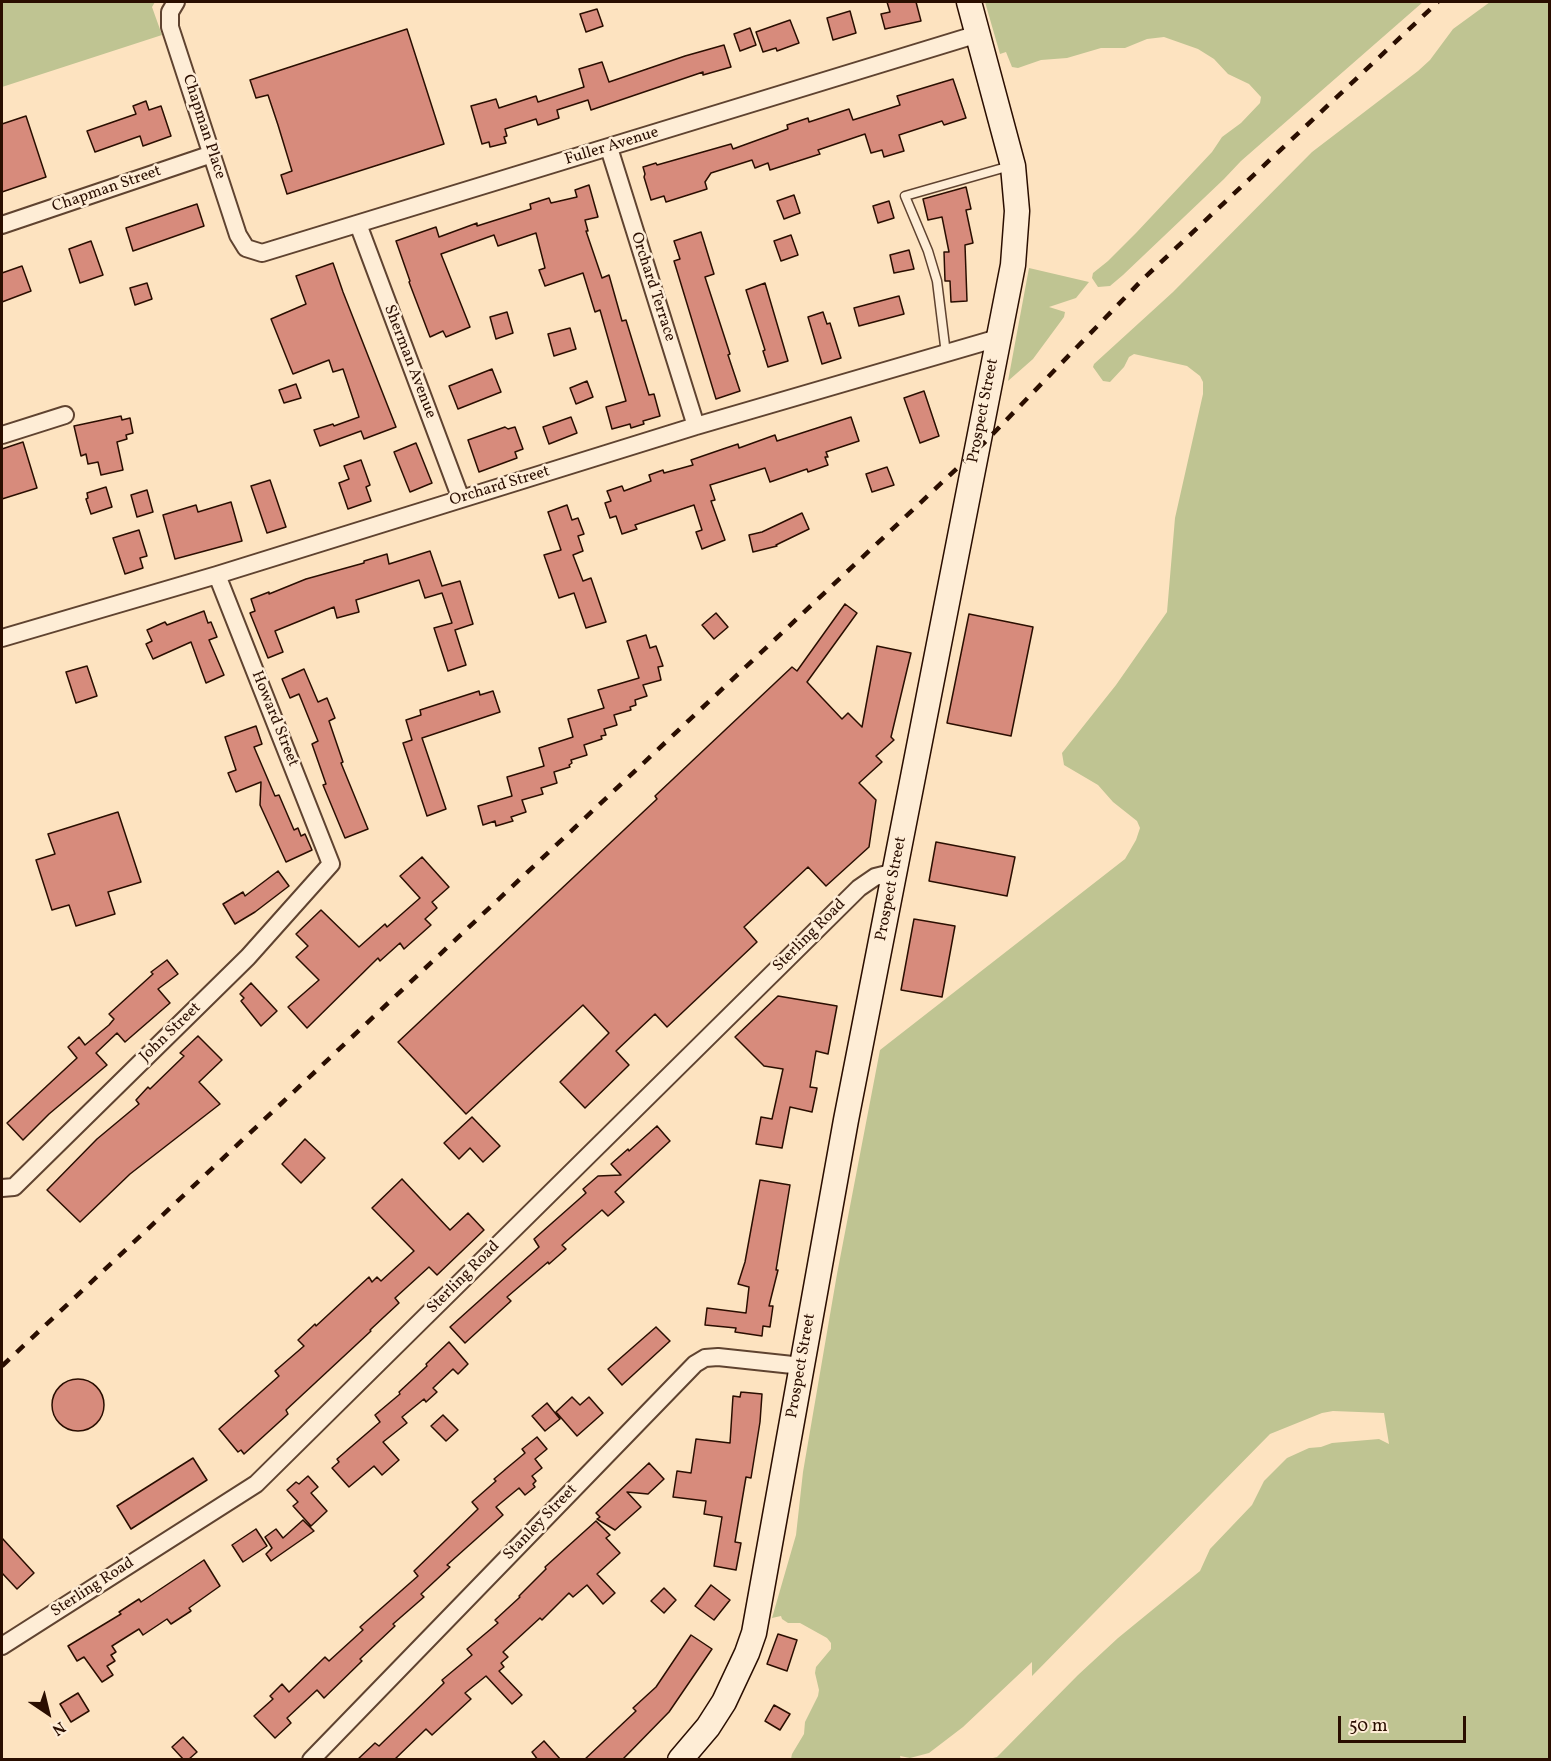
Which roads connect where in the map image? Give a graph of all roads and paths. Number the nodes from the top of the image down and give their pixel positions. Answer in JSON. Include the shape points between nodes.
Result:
{"nodes":[{"id":1,"x":969,"y":2,"type":"edge"},
{"id":2,"x":174,"y":3,"type":"edge"},
{"id":3,"x":978,"y":34,"type":"junction"},
{"id":4,"x":609,"y":148,"type":"junction"},
{"id":5,"x":212,"y":154,"type":"junction"},
{"id":6,"x":1013,"y":166,"type":"junction"},
{"id":7,"x":358,"y":224,"type":"junction"},
{"id":8,"x":2,"y":225,"type":"edge"},
{"id":9,"x":246,"y":248,"type":"joint"},
{"id":10,"x":998,"y":338,"type":"junction"},
{"id":11,"x":946,"y":354,"type":"junction"},
{"id":12,"x":65,"y":415,"type":"dead end"},
{"id":13,"x":696,"y":426,"type":"junction"},
{"id":14,"x":2,"y":435,"type":"edge"},
{"id":15,"x":461,"y":499,"type":"junction"},
{"id":16,"x":217,"y":575,"type":"junction"},
{"id":17,"x":2,"y":638,"type":"edge"},
{"id":18,"x":331,"y":864,"type":"joint"},
{"id":19,"x":895,"y":872,"type":"junction"},
{"id":20,"x":2,"y":1188,"type":"edge"},
{"id":21,"x":802,"y":1366,"type":"junction"},
{"id":22,"x":2,"y":1646,"type":"edge"},
{"id":23,"x":311,"y":1760,"type":"edge"},
{"id":24,"x":680,"y":1760,"type":"edge"}],
"edges":[{"from":1,"to":3,"type":"main road","name":"Prospect Street"},
{"from":2,"to":5,"type":"street","name":"Chapman Place","via":[[170,27]]},
{"from":3,"to":4,"type":"street","name":"Fuller Avenue"},
{"from":3,"to":6,"type":"main road","name":"Prospect Street"},
{"from":4,"to":7,"type":"street","name":"Fuller Avenue"},
{"from":4,"to":13,"type":"street","name":"Orchard Terrace"},
{"from":5,"to":8,"type":"street","name":"Chapman Street"},
{"from":5,"to":9,"type":"street","name":"Chapman Place","via":[[238,235]]},
{"from":6,"to":10,"type":"main road","name":"Prospect Street","via":[[1016,238]]},
{"from":6,"to":11,"type":"lane","via":[[905,196],[937,281]]},
{"from":7,"to":9,"type":"street","name":"Fuller Avenue","via":[[270,252]]},
{"from":7,"to":15,"type":"street","name":"Sherman Avenue"},
{"from":10,"to":11,"type":"street","name":"Orchard Street"},
{"from":10,"to":19,"type":"main road","name":"Prospect Street"},
{"from":11,"to":13,"type":"street","name":"Orchard Street"},
{"from":12,"to":14,"type":"street"},
{"from":13,"to":15,"type":"street","name":"Orchard Street"},
{"from":15,"to":16,"type":"street","name":"Orchard Street"},
{"from":16,"to":17,"type":"street","name":"Orchard Street"},
{"from":16,"to":18,"type":"street","name":"Howard Street"},
{"from":18,"to":20,"type":"street","name":"John Street","via":[[231,974],[14,1187]]},
{"from":19,"to":21,"type":"main road","name":"Prospect Street"},
{"from":19,"to":22,"type":"street","name":"Sterling Road","via":[[859,888],[256,1484]]},
{"from":21,"to":23,"type":"street","name":"Stanley Street","via":[[718,1357],[695,1364]]},
{"from":21,"to":24,"type":"main road","name":"Prospect Street","via":[[754,1633],[724,1702]]}]}
